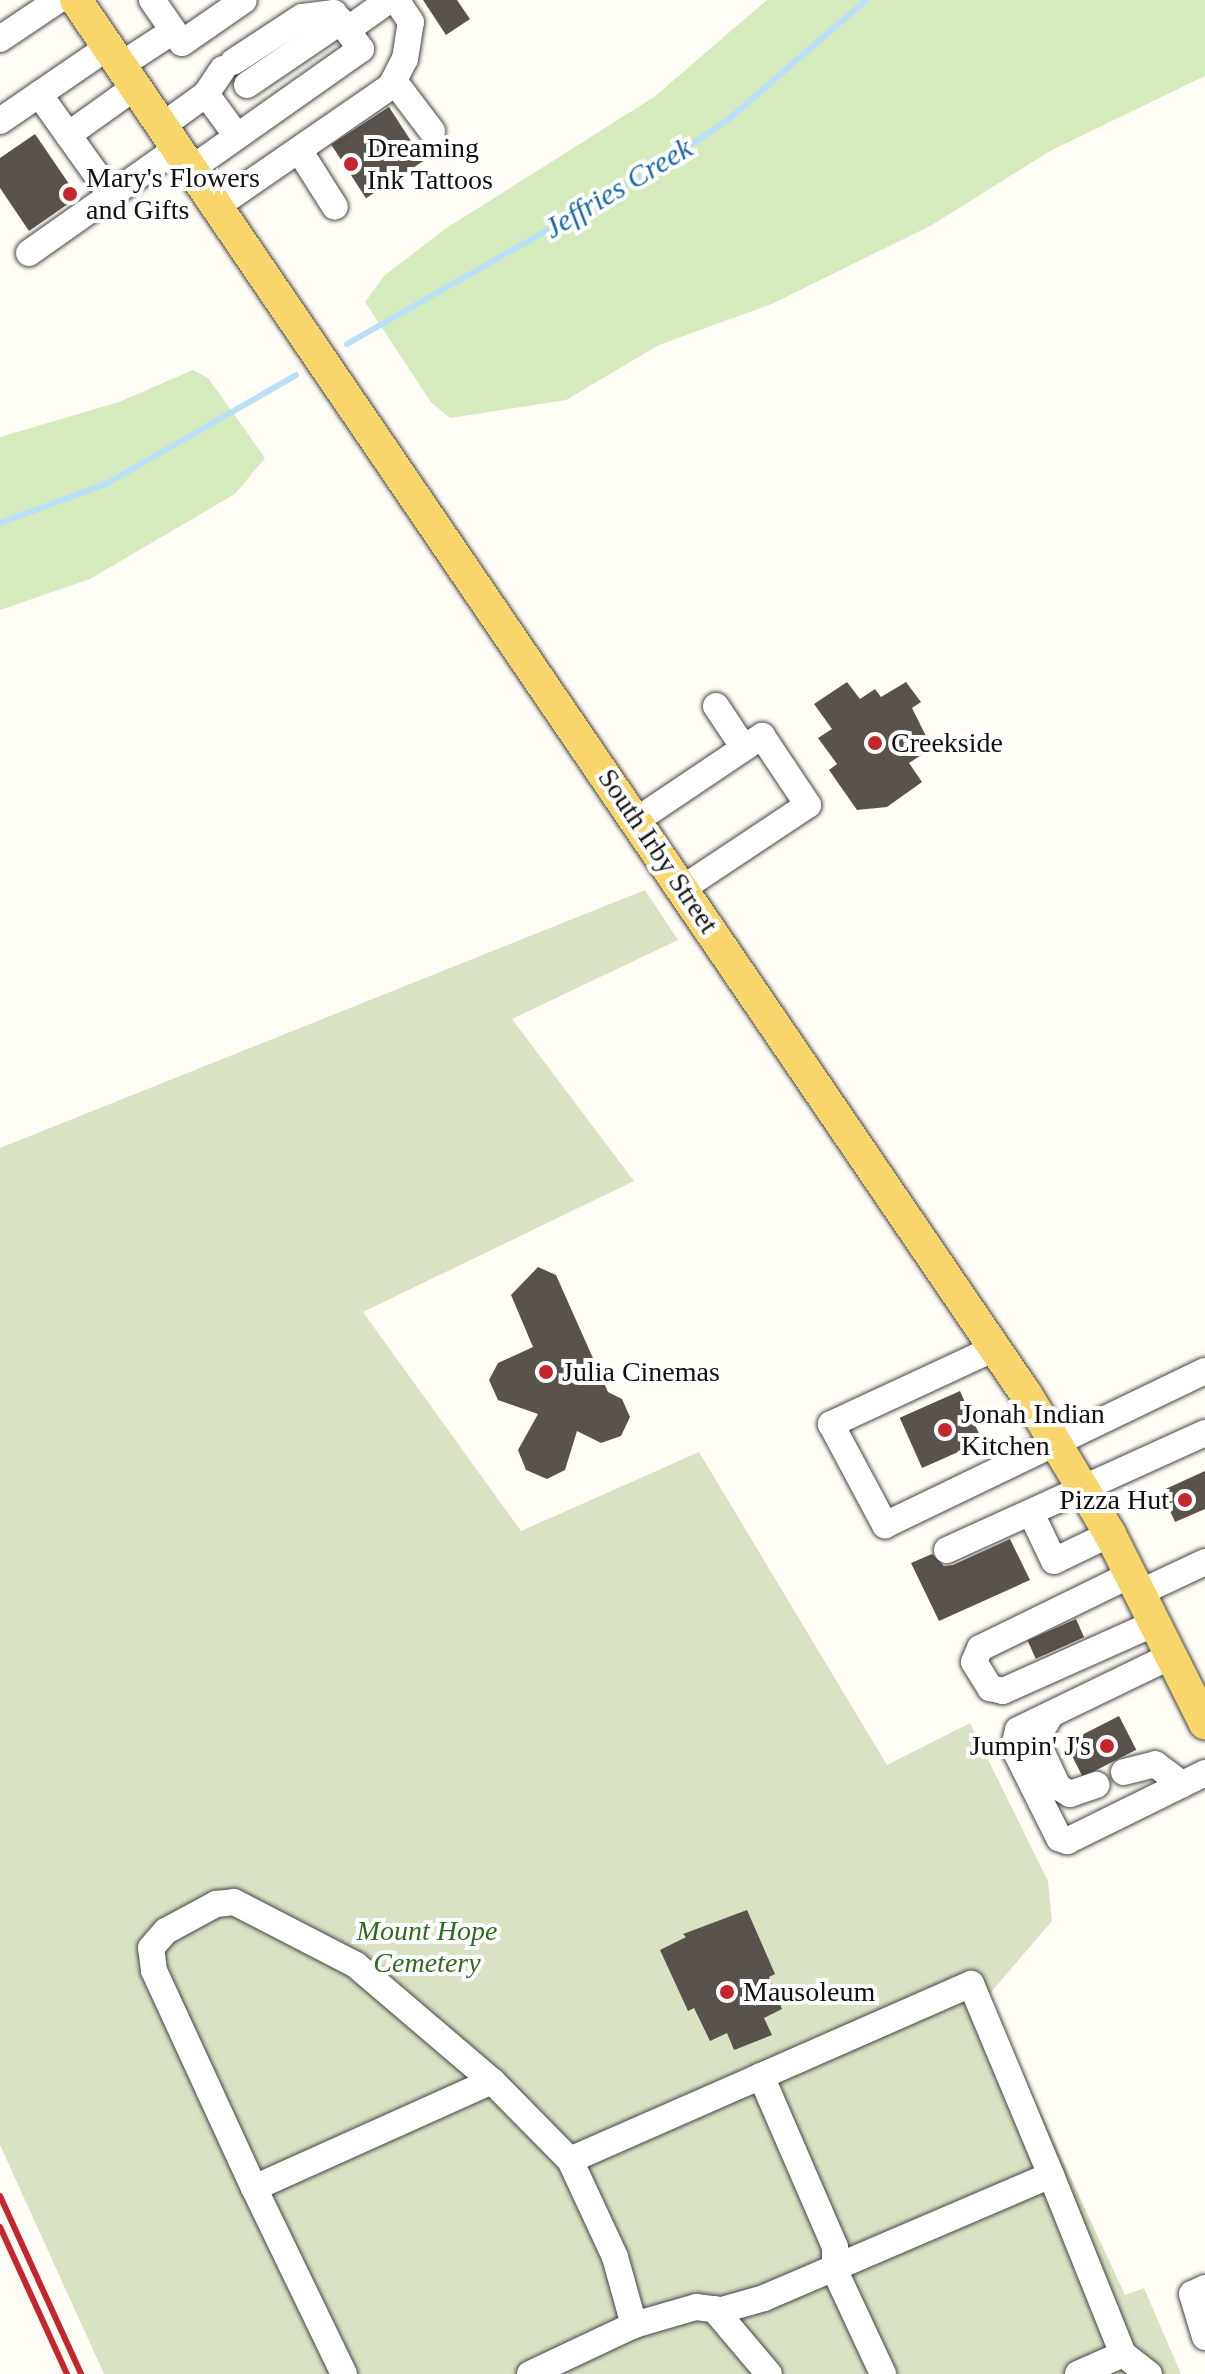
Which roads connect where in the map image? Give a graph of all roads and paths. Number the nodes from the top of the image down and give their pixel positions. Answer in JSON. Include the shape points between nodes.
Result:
{"nodes":[{"id":1,"x":58,"y":0,"type":"edge"},
{"id":2,"x":76,"y":0,"type":"edge"},
{"id":3,"x":152,"y":0,"type":"edge"},
{"id":4,"x":389,"y":0,"type":"edge"},
{"id":5,"x":396,"y":0,"type":"edge"},
{"id":6,"x":233,"y":3,"type":"edge"},
{"id":7,"x":344,"y":26,"type":"junction"},
{"id":8,"x":173,"y":31,"type":"junction"},
{"id":9,"x":0,"y":39,"type":"edge"},
{"id":10,"x":121,"y":66,"type":"junction"},
{"id":11,"x":394,"y":81,"type":"junction"},
{"id":12,"x":39,"y":94,"type":"junction"},
{"id":13,"x":226,"y":95,"type":"junction"},
{"id":14,"x":0,"y":121,"type":"edge"},
{"id":15,"x":432,"y":131,"type":"dead end"},
{"id":16,"x":68,"y":135,"type":"junction"},
{"id":17,"x":237,"y":136,"type":"junction"},
{"id":18,"x":177,"y":148,"type":"junction"},
{"id":19,"x":299,"y":150,"type":"junction"},
{"id":20,"x":111,"y":195,"type":"junction"},
{"id":21,"x":217,"y":206,"type":"junction"},
{"id":22,"x":335,"y":207,"type":"dead end"},
{"id":23,"x":29,"y":253,"type":"dead end"},
{"id":24,"x":716,"y":706,"type":"dead end"},
{"id":25,"x":744,"y":748,"type":"junction"},
{"id":26,"x":637,"y":820,"type":"junction"},
{"id":27,"x":683,"y":888,"type":"junction"},
{"id":28,"x":995,"y":1348,"type":"junction"},
{"id":29,"x":1205,"y":1371,"type":"edge"},
{"id":30,"x":1205,"y":1433,"type":"edge"},
{"id":31,"x":1056,"y":1444,"type":"junction"},
{"id":32,"x":1083,"y":1489,"type":"junction"},
{"id":33,"x":1031,"y":1513,"type":"junction"},
{"id":34,"x":1110,"y":1534,"type":"junction"},
{"id":35,"x":947,"y":1550,"type":"dead end"},
{"id":36,"x":1205,"y":1562,"type":"edge"},
{"id":37,"x":1135,"y":1584,"type":"junction"},
{"id":38,"x":1155,"y":1623,"type":"junction"},
{"id":39,"x":1171,"y":1656,"type":"junction"},
{"id":40,"x":1054,"y":1711,"type":"junction"},
{"id":41,"x":1205,"y":1724,"type":"edge"},
{"id":42,"x":1124,"y":1772,"type":"dead end"},
{"id":43,"x":1194,"y":1778,"type":"edge"},
{"id":44,"x":1096,"y":1785,"type":"dead end"},
{"id":45,"x":761,"y":2076,"type":"junction"},
{"id":46,"x":492,"y":2081,"type":"junction"},
{"id":47,"x":570,"y":2160,"type":"junction"},
{"id":48,"x":1051,"y":2175,"type":"junction"},
{"id":49,"x":254,"y":2188,"type":"junction"},
{"id":50,"x":835,"y":2271,"type":"junction"},
{"id":51,"x":1205,"y":2288,"type":"edge"},
{"id":52,"x":764,"y":2298,"type":"junction"},
{"id":53,"x":714,"y":2309,"type":"junction"},
{"id":54,"x":634,"y":2325,"type":"junction"},
{"id":55,"x":1203,"y":2329,"type":"edge"},
{"id":56,"x":748,"y":2346,"type":"junction"},
{"id":57,"x":1123,"y":2354,"type":"junction"},
{"id":58,"x":344,"y":2374,"type":"edge"},
{"id":59,"x":530,"y":2374,"type":"edge"},
{"id":60,"x":769,"y":2374,"type":"edge"},
{"id":61,"x":883,"y":2374,"type":"edge"},
{"id":62,"x":1078,"y":2374,"type":"edge"},
{"id":63,"x":1149,"y":2374,"type":"edge"}],
"edges":[{"from":1,"to":9,"type":"lane"},
{"from":2,"to":10,"type":"main road","name":"South Irby Street"},
{"from":3,"to":8,"type":"lane"},
{"from":4,"to":7,"type":"lane"},
{"from":5,"to":11,"type":"lane","via":[[411,22],[405,59]]},
{"from":6,"to":8,"type":"lane","via":[[182,43]]},
{"from":7,"to":13,"type":"lane"},
{"from":7,"to":13,"type":"lane","via":[[334,13],[302,17],[228,65]]},
{"from":7,"to":17,"type":"lane","via":[[361,49]]},
{"from":8,"to":10,"type":"lane"},
{"from":10,"to":12,"type":"lane"},
{"from":10,"to":16,"type":"lane"},
{"from":10,"to":18,"type":"main road","name":"South Irby Street"},
{"from":11,"to":15,"type":"lane"},
{"from":11,"to":19,"type":"lane"},
{"from":12,"to":14,"type":"lane"},
{"from":12,"to":16,"type":"lane"},
{"from":13,"to":17,"type":"lane"},
{"from":13,"to":18,"type":"lane"},
{"from":16,"to":20,"type":"lane"},
{"from":17,"to":18,"type":"lane"},
{"from":18,"to":20,"type":"lane"},
{"from":18,"to":21,"type":"main road","name":"South Irby Street"},
{"from":19,"to":21,"type":"lane"},
{"from":19,"to":22,"type":"lane"},
{"from":20,"to":23,"type":"lane"},
{"from":21,"to":26,"type":"main road","name":"South Irby Street"},
{"from":24,"to":25,"type":"lane"},
{"from":25,"to":26,"type":"lane"},
{"from":25,"to":27,"type":"lane","via":[[762,736],[808,805]]},
{"from":26,"to":27,"type":"main road","name":"South Irby Street"},
{"from":27,"to":28,"type":"main road","name":"South Irby Street"},
{"from":28,"to":31,"type":"main road","name":"South Irby Street"},
{"from":28,"to":31,"type":"lane","via":[[831,1424],[885,1525]]},
{"from":29,"to":31,"type":"lane"},
{"from":30,"to":32,"type":"lane"},
{"from":31,"to":32,"type":"main road","name":"South Irby Street"},
{"from":32,"to":33,"type":"lane"},
{"from":32,"to":34,"type":"main road","name":"South Irby Street"},
{"from":33,"to":34,"type":"lane","via":[[1054,1561]]},
{"from":33,"to":35,"type":"lane"},
{"from":34,"to":37,"type":"main road","name":"South Irby Street"},
{"from":36,"to":37,"type":"lane"},
{"from":37,"to":38,"type":"main road","name":"South Irby Street"},
{"from":37,"to":38,"type":"lane","via":[[980,1648],[974,1662],[990,1688],[1003,1691]]},
{"from":38,"to":39,"type":"main road","name":"South Irby Street"},
{"from":39,"to":40,"type":"lane"},
{"from":39,"to":41,"type":"main road","name":"South Irby Street"},
{"from":40,"to":43,"type":"lane","via":[[1018,1730],[1014,1748],[1059,1838],[1075,1839]]},
{"from":40,"to":44,"type":"lane","via":[[1036,1732],[1036,1740],[1058,1787],[1070,1794]]},
{"from":42,"to":43,"type":"lane","via":[[1155,1764]]},
{"from":45,"to":47,"type":"lane"},
{"from":45,"to":48,"type":"lane","via":[[971,1984]]},
{"from":45,"to":50,"type":"lane","via":[[835,2247]]},
{"from":46,"to":47,"type":"lane"},
{"from":46,"to":49,"type":"lane"},
{"from":46,"to":49,"type":"lane","via":[[356,1965],[234,1902],[216,1904],[166,1931],[151,1948],[154,1971]]},
{"from":47,"to":54,"type":"lane","via":[[615,2257]]},
{"from":48,"to":50,"type":"lane"},
{"from":48,"to":57,"type":"lane"},
{"from":49,"to":58,"type":"lane"},
{"from":50,"to":52,"type":"lane"},
{"from":50,"to":61,"type":"lane"},
{"from":51,"to":55,"type":"lane","via":[[1192,2294]]},
{"from":52,"to":53,"type":"lane"},
{"from":52,"to":56,"type":"lane"},
{"from":53,"to":54,"type":"lane","via":[[696,2307]]},
{"from":53,"to":56,"type":"lane"},
{"from":54,"to":59,"type":"lane"},
{"from":56,"to":60,"type":"lane"},
{"from":57,"to":62,"type":"lane"},
{"from":57,"to":63,"type":"lane"}]}
